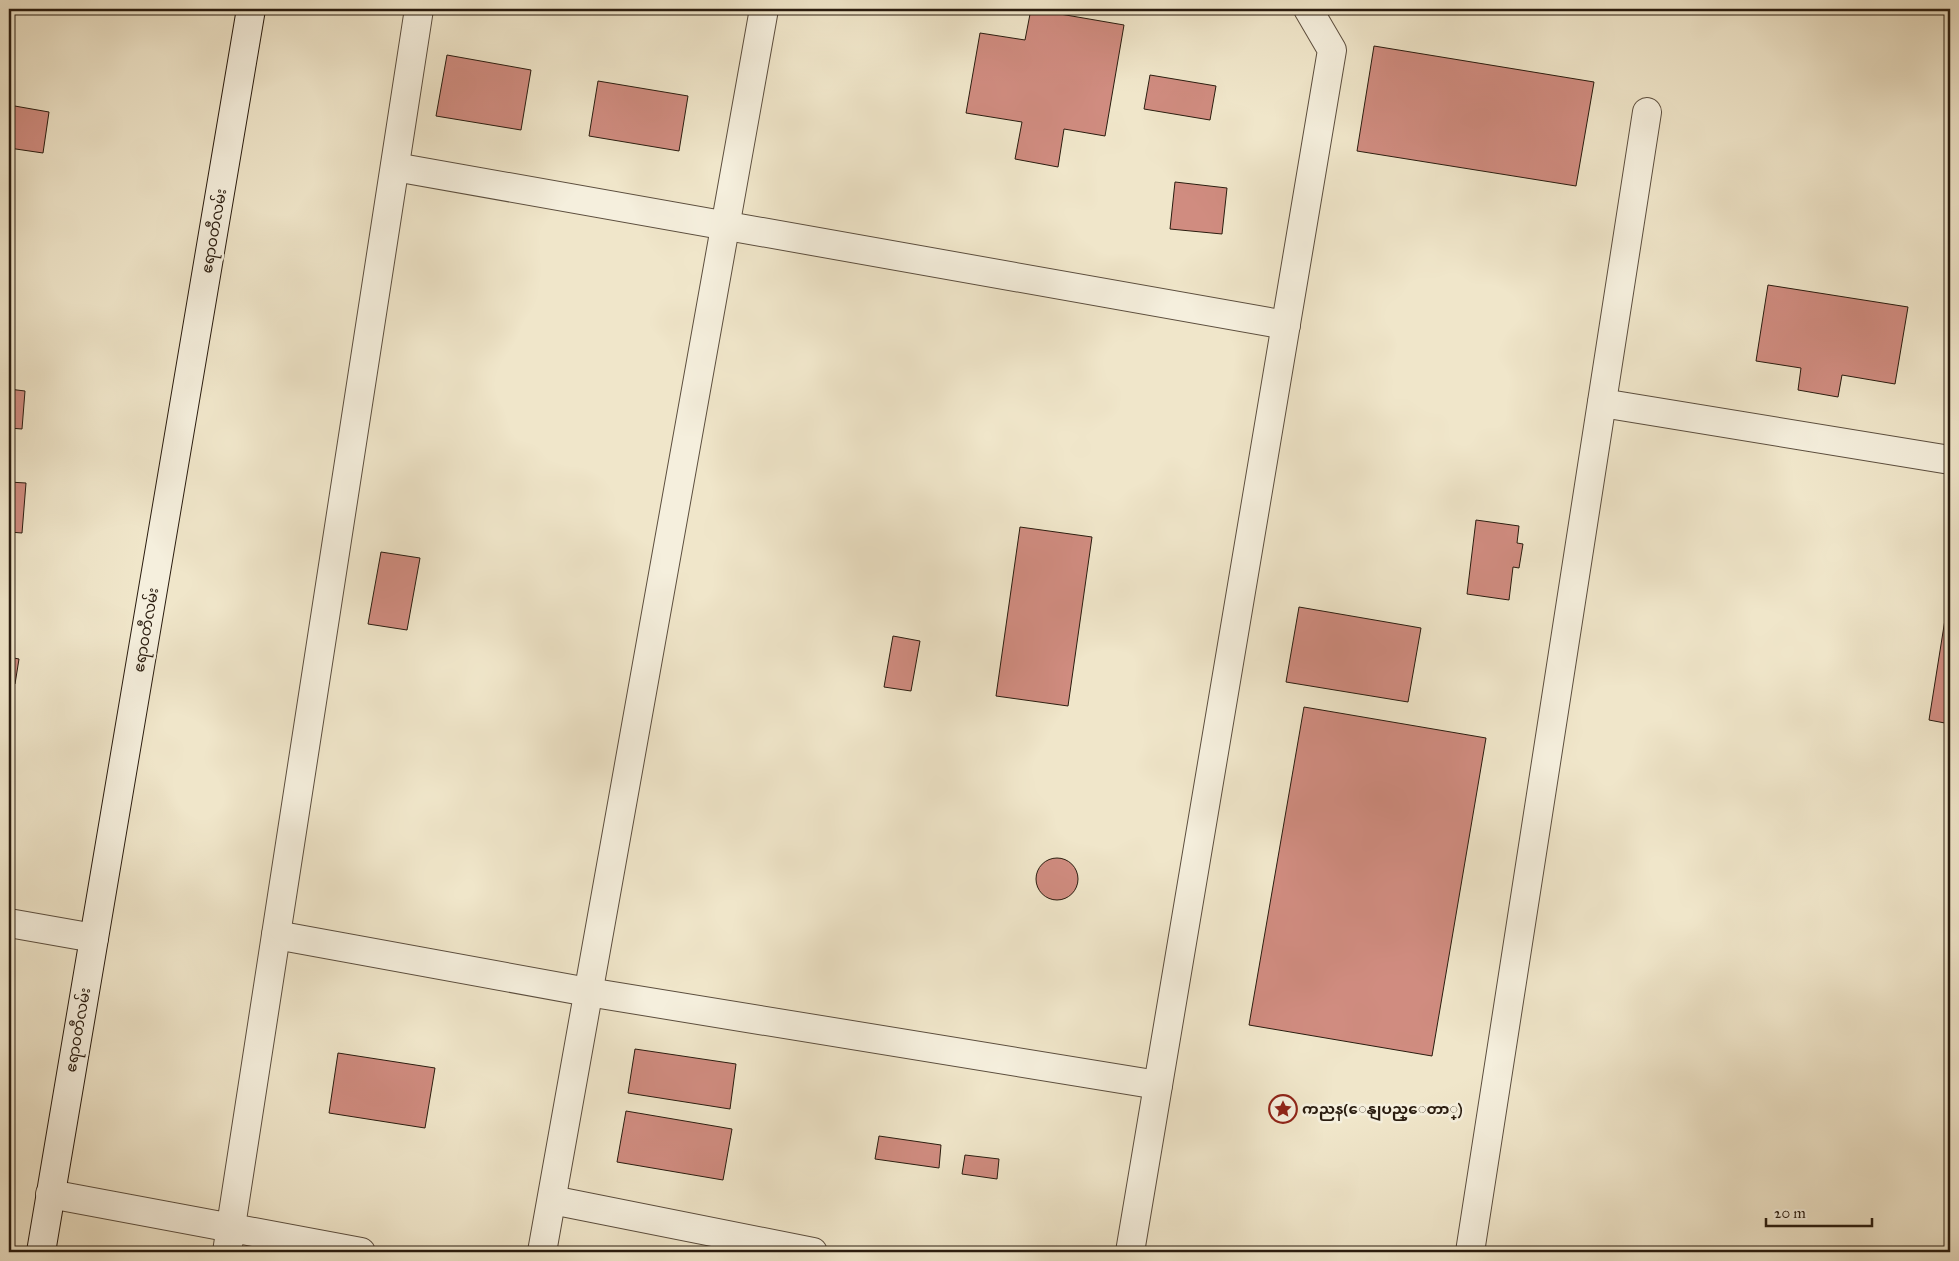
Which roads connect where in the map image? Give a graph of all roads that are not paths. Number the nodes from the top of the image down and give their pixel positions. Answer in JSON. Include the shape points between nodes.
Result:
{"nodes":[{"id":1,"x":251,"y":9,"type":"edge"},
{"id":2,"x":419,"y":9,"type":"edge"},
{"id":3,"x":764,"y":9,"type":"edge"},
{"id":4,"x":1308,"y":9,"type":"edge"},
{"id":5,"x":1647,"y":112,"type":"dead end"},
{"id":6,"x":395,"y":167,"type":"junction"},
{"id":7,"x":725,"y":226,"type":"junction"},
{"id":8,"x":1286,"y":325,"type":"junction"},
{"id":9,"x":1602,"y":403,"type":"junction"},
{"id":10,"x":1950,"y":460,"type":"edge"},
{"id":11,"x":9,"y":922,"type":"edge"},
{"id":12,"x":276,"y":935,"type":"junction"},
{"id":13,"x":94,"y":938,"type":"junction"},
{"id":14,"x":588,"y":992,"type":"junction"},
{"id":15,"x":1158,"y":1085,"type":"junction"},
{"id":16,"x":50,"y":1194,"type":"junction"},
{"id":17,"x":552,"y":1200,"type":"junction"},
{"id":18,"x":229,"y":1240,"type":"edge"},
{"id":19,"x":41,"y":1252,"type":"edge"},
{"id":20,"x":361,"y":1252,"type":"edge"},
{"id":21,"x":542,"y":1252,"type":"edge"},
{"id":22,"x":813,"y":1252,"type":"edge"},
{"id":23,"x":1130,"y":1252,"type":"edge"},
{"id":24,"x":1470,"y":1252,"type":"edge"}],
"edges":[{"from":1,"to":13,"type":"street","name":"ဧရာဝတီလမ်း"},
{"from":2,"to":6,"type":"street"},
{"from":3,"to":7,"type":"street"},
{"from":4,"to":8,"type":"street","via":[[1332,50]]},
{"from":5,"to":9,"type":"street"},
{"from":6,"to":7,"type":"street"},
{"from":6,"to":12,"type":"street"},
{"from":7,"to":8,"type":"street"},
{"from":7,"to":14,"type":"street"},
{"from":8,"to":15,"type":"street"},
{"from":9,"to":10,"type":"street"},
{"from":9,"to":24,"type":"street"},
{"from":11,"to":13,"type":"street"},
{"from":12,"to":14,"type":"street"},
{"from":12,"to":18,"type":"street"},
{"from":13,"to":16,"type":"street","name":"ဧရာဝတီလမ်း"},
{"from":14,"to":15,"type":"street"},
{"from":14,"to":17,"type":"street"},
{"from":15,"to":23,"type":"street"},
{"from":16,"to":18,"type":"street"},
{"from":16,"to":19,"type":"street","name":"ဧရာဝတီလမ်း"},
{"from":17,"to":21,"type":"street"},
{"from":17,"to":22,"type":"street"},
{"from":18,"to":20,"type":"street"}]}
